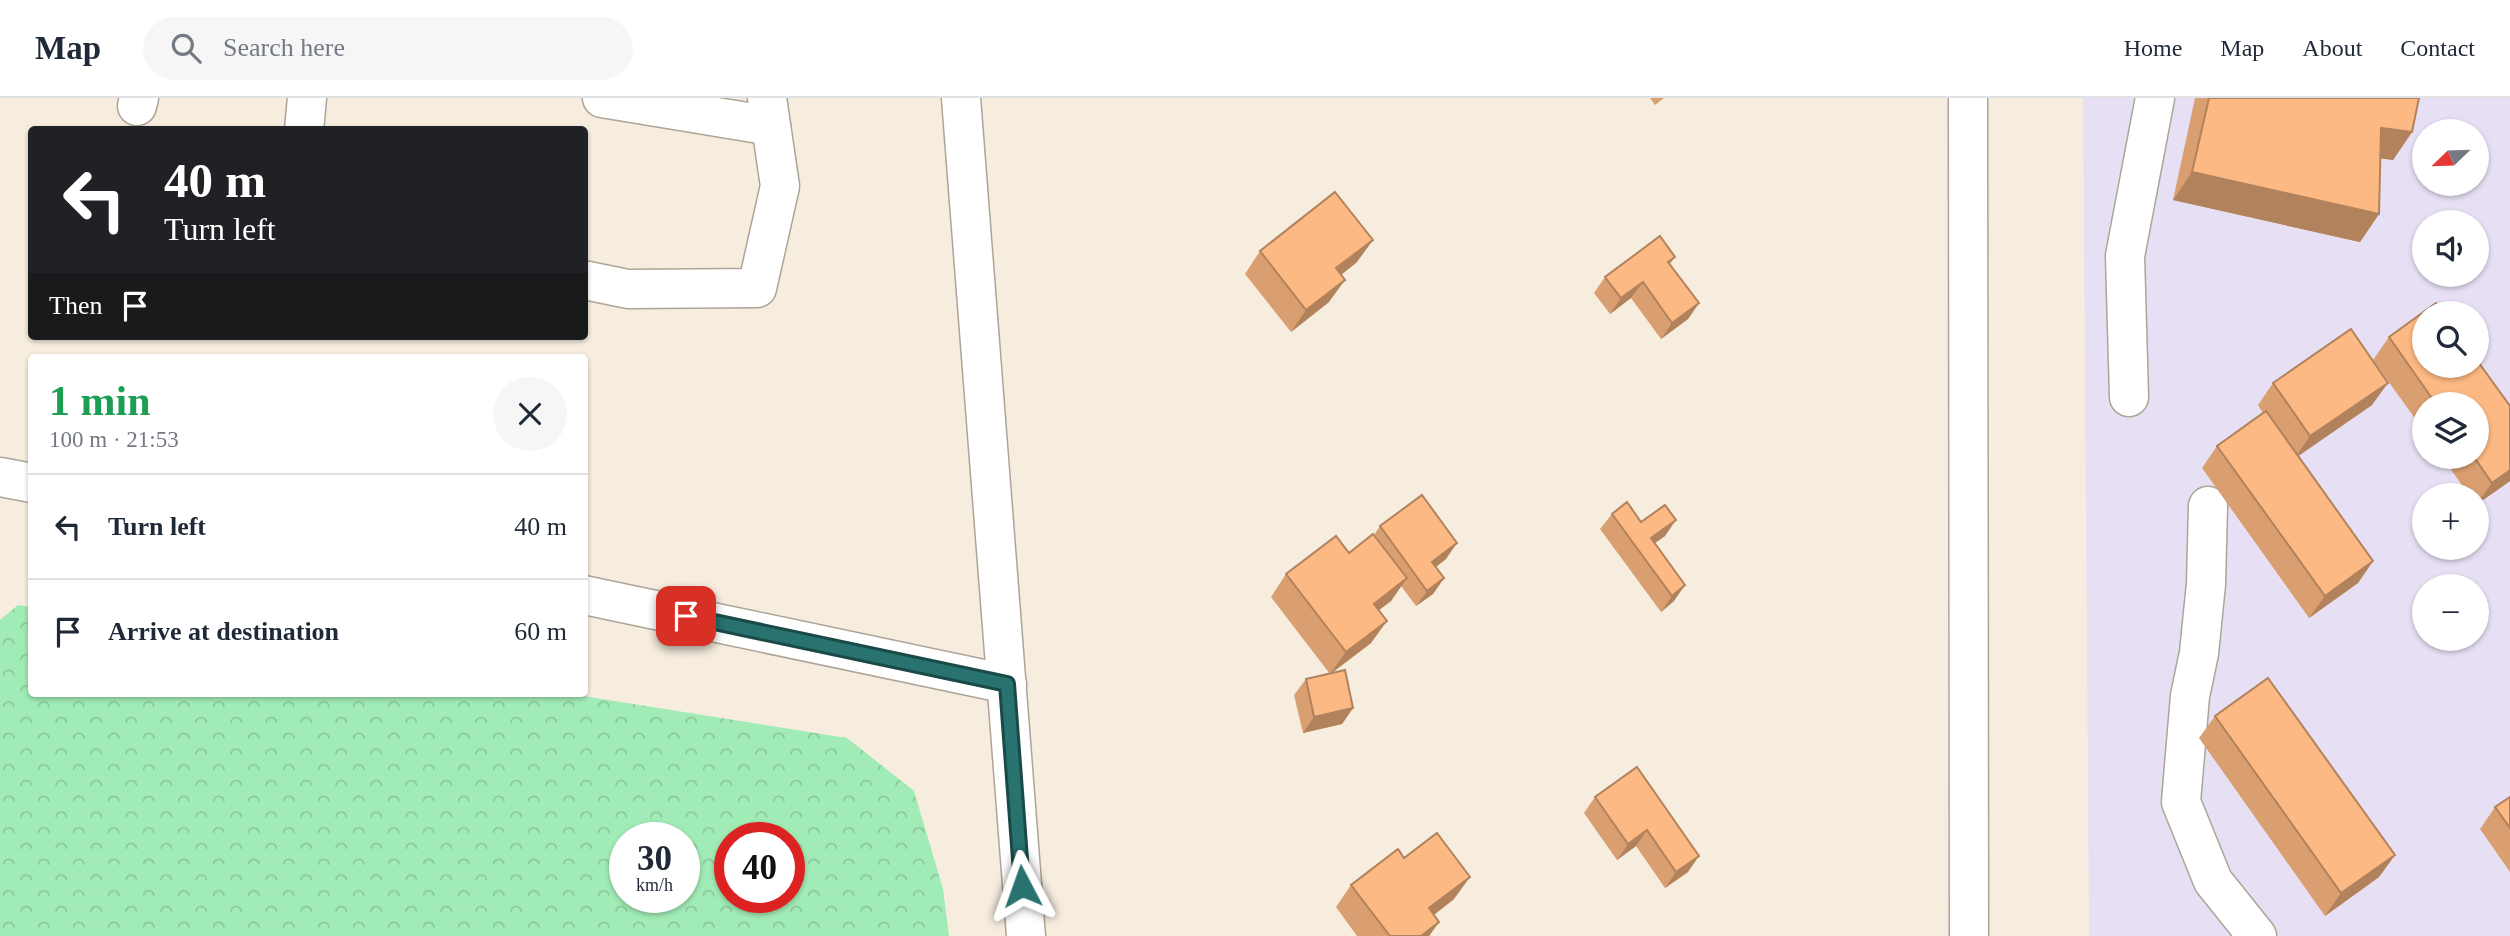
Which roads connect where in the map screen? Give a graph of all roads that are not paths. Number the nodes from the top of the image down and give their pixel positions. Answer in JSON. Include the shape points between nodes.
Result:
{"nodes":[{"id":1,"x":307,"y":98,"type":"edge"},
{"id":2,"x":602,"y":98,"type":"edge"},
{"id":3,"x":961,"y":98,"type":"edge"},
{"id":4,"x":1968,"y":98,"type":"edge"},
{"id":5,"x":2155,"y":98,"type":"edge"},
{"id":6,"x":769,"y":112,"type":"edge"},
{"id":7,"x":304,"y":126,"type":"edge"},
{"id":8,"x":588,"y":281,"type":"edge"},
{"id":9,"x":2129,"y":397,"type":"dead end"},
{"id":10,"x":0,"y":477,"type":"edge"},
{"id":11,"x":28,"y":482,"type":"edge"},
{"id":12,"x":2208,"y":506,"type":"dead end"},
{"id":13,"x":588,"y":596,"type":"edge"},
{"id":14,"x":1007,"y":684,"type":"junction"},
{"id":15,"x":1026,"y":936,"type":"edge"},
{"id":16,"x":1969,"y":936,"type":"edge"},
{"id":17,"x":2257,"y":936,"type":"edge"}],
"edges":[{"from":1,"to":7,"type":"street"},
{"from":2,"to":6,"type":"street"},
{"from":3,"to":14,"type":"street"},
{"from":4,"to":16,"type":"street"},
{"from":5,"to":9,"type":"street","via":[[2125,256]]},
{"from":6,"to":8,"type":"street","via":[[780,186],[757,288],[628,289]]},
{"from":10,"to":11,"type":"street"},
{"from":12,"to":17,"type":"street","via":[[2199,653],[2190,696],[2181,802],[2213,881]]},
{"from":13,"to":14,"type":"street"},
{"from":14,"to":15,"type":"street"}]}
